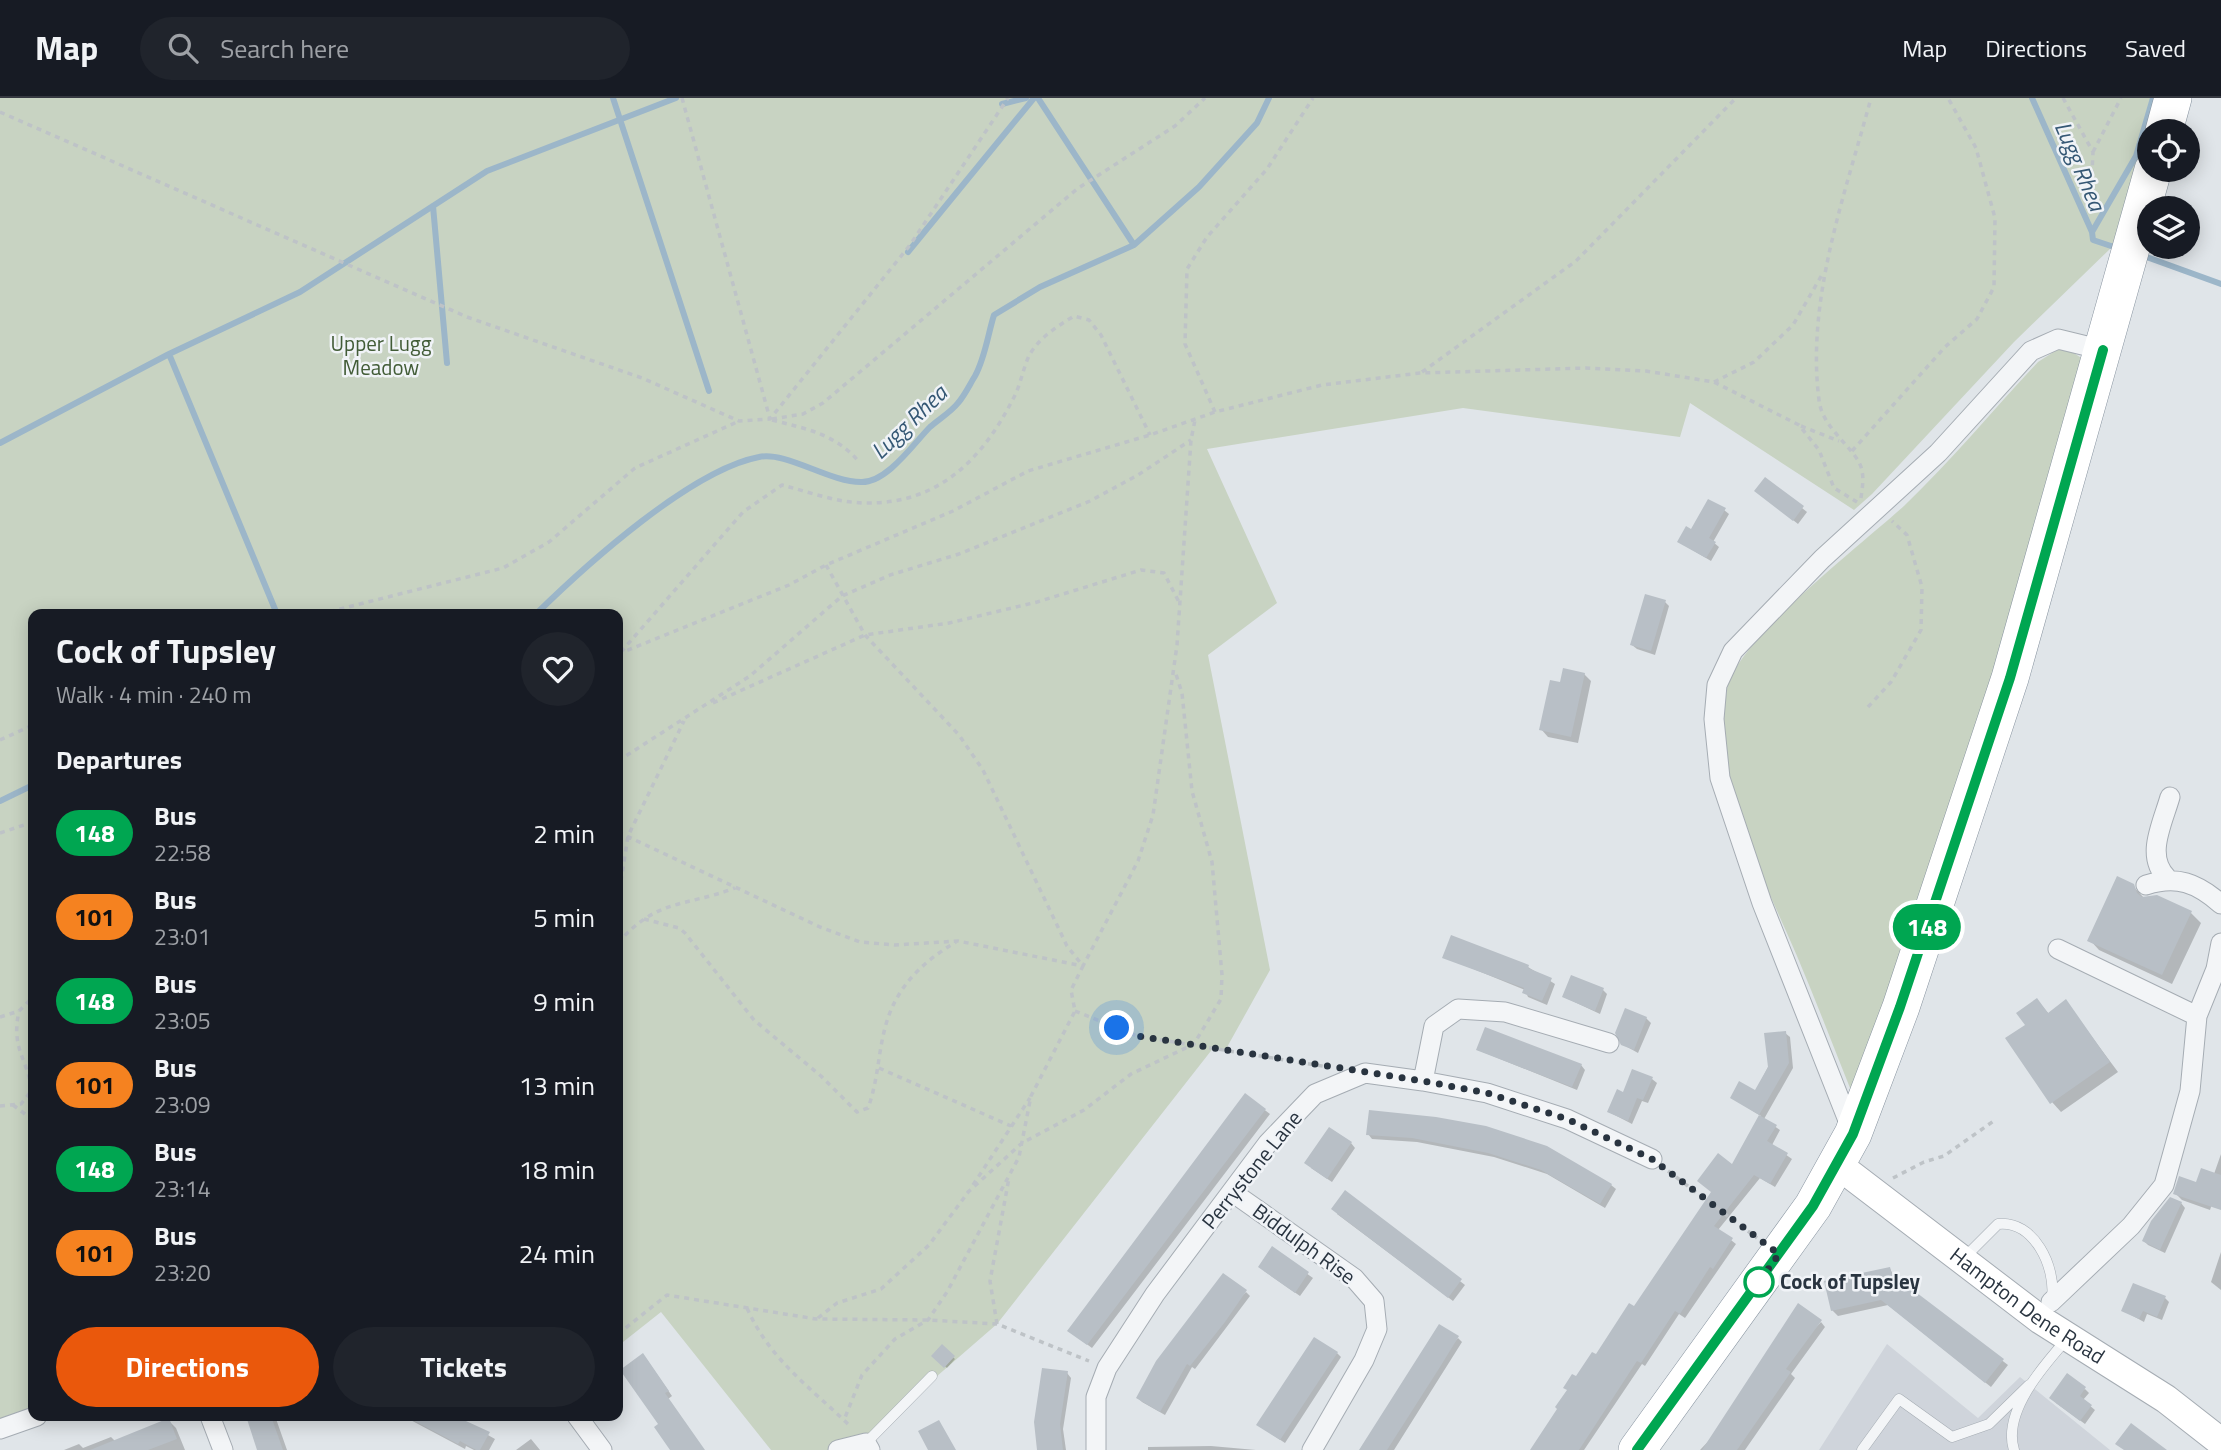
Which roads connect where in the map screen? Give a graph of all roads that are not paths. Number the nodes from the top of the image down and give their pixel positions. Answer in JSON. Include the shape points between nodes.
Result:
{"nodes":[{"id":1,"x":2173,"y":98,"type":"edge"},
{"id":2,"x":2167,"y":119,"type":"edge"},
{"id":3,"x":2150,"y":182,"type":"edge"},
{"id":4,"x":2103,"y":350,"type":"junction"},
{"id":5,"x":2170,"y":797,"type":"dead end"},
{"id":6,"x":2167,"y":878,"type":"junction"},
{"id":7,"x":2146,"y":885,"type":"dead end"},
{"id":8,"x":2221,"y":904,"type":"edge"},
{"id":9,"x":2221,"y":943,"type":"edge"},
{"id":10,"x":2058,"y":948,"type":"dead end"},
{"id":11,"x":2197,"y":1016,"type":"junction"},
{"id":12,"x":1609,"y":1043,"type":"dead end"},
{"id":13,"x":1423,"y":1081,"type":"junction"},
{"id":14,"x":1846,"y":1149,"type":"junction"},
{"id":15,"x":1652,"y":1159,"type":"road end"},
{"id":16,"x":1232,"y":1192,"type":"junction"},
{"id":17,"x":1961,"y":1261,"type":"junction"},
{"id":18,"x":2046,"y":1311,"type":"junction"},
{"id":19,"x":2067,"y":1339,"type":"junction"},
{"id":20,"x":932,"y":1376,"type":"dead end"},
{"id":21,"x":2029,"y":1385,"type":"junction"},
{"id":22,"x":28,"y":1419,"type":"edge"},
{"id":23,"x":212,"y":1421,"type":"edge"},
{"id":24,"x":581,"y":1421,"type":"edge"},
{"id":25,"x":0,"y":1429,"type":"edge"},
{"id":26,"x":2221,"y":1442,"type":"edge"},
{"id":27,"x":868,"y":1446,"type":"edge"},
{"id":28,"x":223,"y":1450,"type":"edge"},
{"id":29,"x":601,"y":1450,"type":"edge"},
{"id":30,"x":838,"y":1450,"type":"edge"},
{"id":31,"x":1096,"y":1450,"type":"edge"},
{"id":32,"x":1312,"y":1450,"type":"edge"},
{"id":33,"x":1637,"y":1450,"type":"edge"},
{"id":34,"x":1862,"y":1450,"type":"edge"},
{"id":35,"x":2014,"y":1450,"type":"edge"}],
"edges":[{"from":1,"to":2,"type":"highway"},
{"from":3,"to":4,"type":"highway"},
{"from":4,"to":14,"type":"highway","via":[[2010,678],[1905,995]]},
{"from":4,"to":14,"type":"street","via":[[2058,339],[2031,351],[1938,453],[1822,559],[1733,651],[1717,685],[1714,719],[1720,778]]},
{"from":5,"to":6,"type":"street","via":[[2154,852],[2156,868]]},
{"from":6,"to":7,"type":"street"},
{"from":6,"to":8,"type":"street","via":[[2188,881]]},
{"from":9,"to":11,"type":"street"},
{"from":10,"to":11,"type":"street"},
{"from":11,"to":18,"type":"street","via":[[2190,1091],[2164,1185],[2131,1226]]},
{"from":12,"to":13,"type":"street","via":[[1505,1012],[1458,1009],[1434,1027]]},
{"from":13,"to":15,"type":"street","via":[[1487,1093],[1567,1119]]},
{"from":13,"to":16,"type":"street","name":"Perrystone Lane","via":[[1365,1073],[1315,1094],[1268,1143]]},
{"from":14,"to":17,"type":"street","name":"Hampton Dene Road","via":[[1875,1193]]},
{"from":14,"to":33,"type":"highway","via":[[1779,1254]]},
{"from":16,"to":31,"type":"street","name":"Perrystone Lane","via":[[1155,1294],[1107,1368],[1097,1397]]},
{"from":16,"to":32,"type":"street","name":"Biddulph Rise","via":[[1354,1278],[1374,1301],[1377,1329]]},
{"from":17,"to":18,"type":"street","name":"Hampton Dene Road"},
{"from":17,"to":18,"type":"lane","via":[[1998,1224],[2020,1227],[2044,1255],[2053,1290]]},
{"from":18,"to":19,"type":"street","name":"Hampton Dene Road"},
{"from":19,"to":21,"type":"lane"},
{"from":19,"to":26,"type":"street","name":"Hampton Dene Road","via":[[2166,1399]]},
{"from":20,"to":27,"type":"lane"},
{"from":21,"to":34,"type":"lane","via":[[1989,1424],[1952,1437],[1899,1399]]},
{"from":21,"to":35,"type":"lane","via":[[2013,1429]]},
{"from":22,"to":25,"type":"street"},
{"from":23,"to":28,"type":"street"},
{"from":24,"to":29,"type":"street"},
{"from":27,"to":30,"type":"street"}]}
